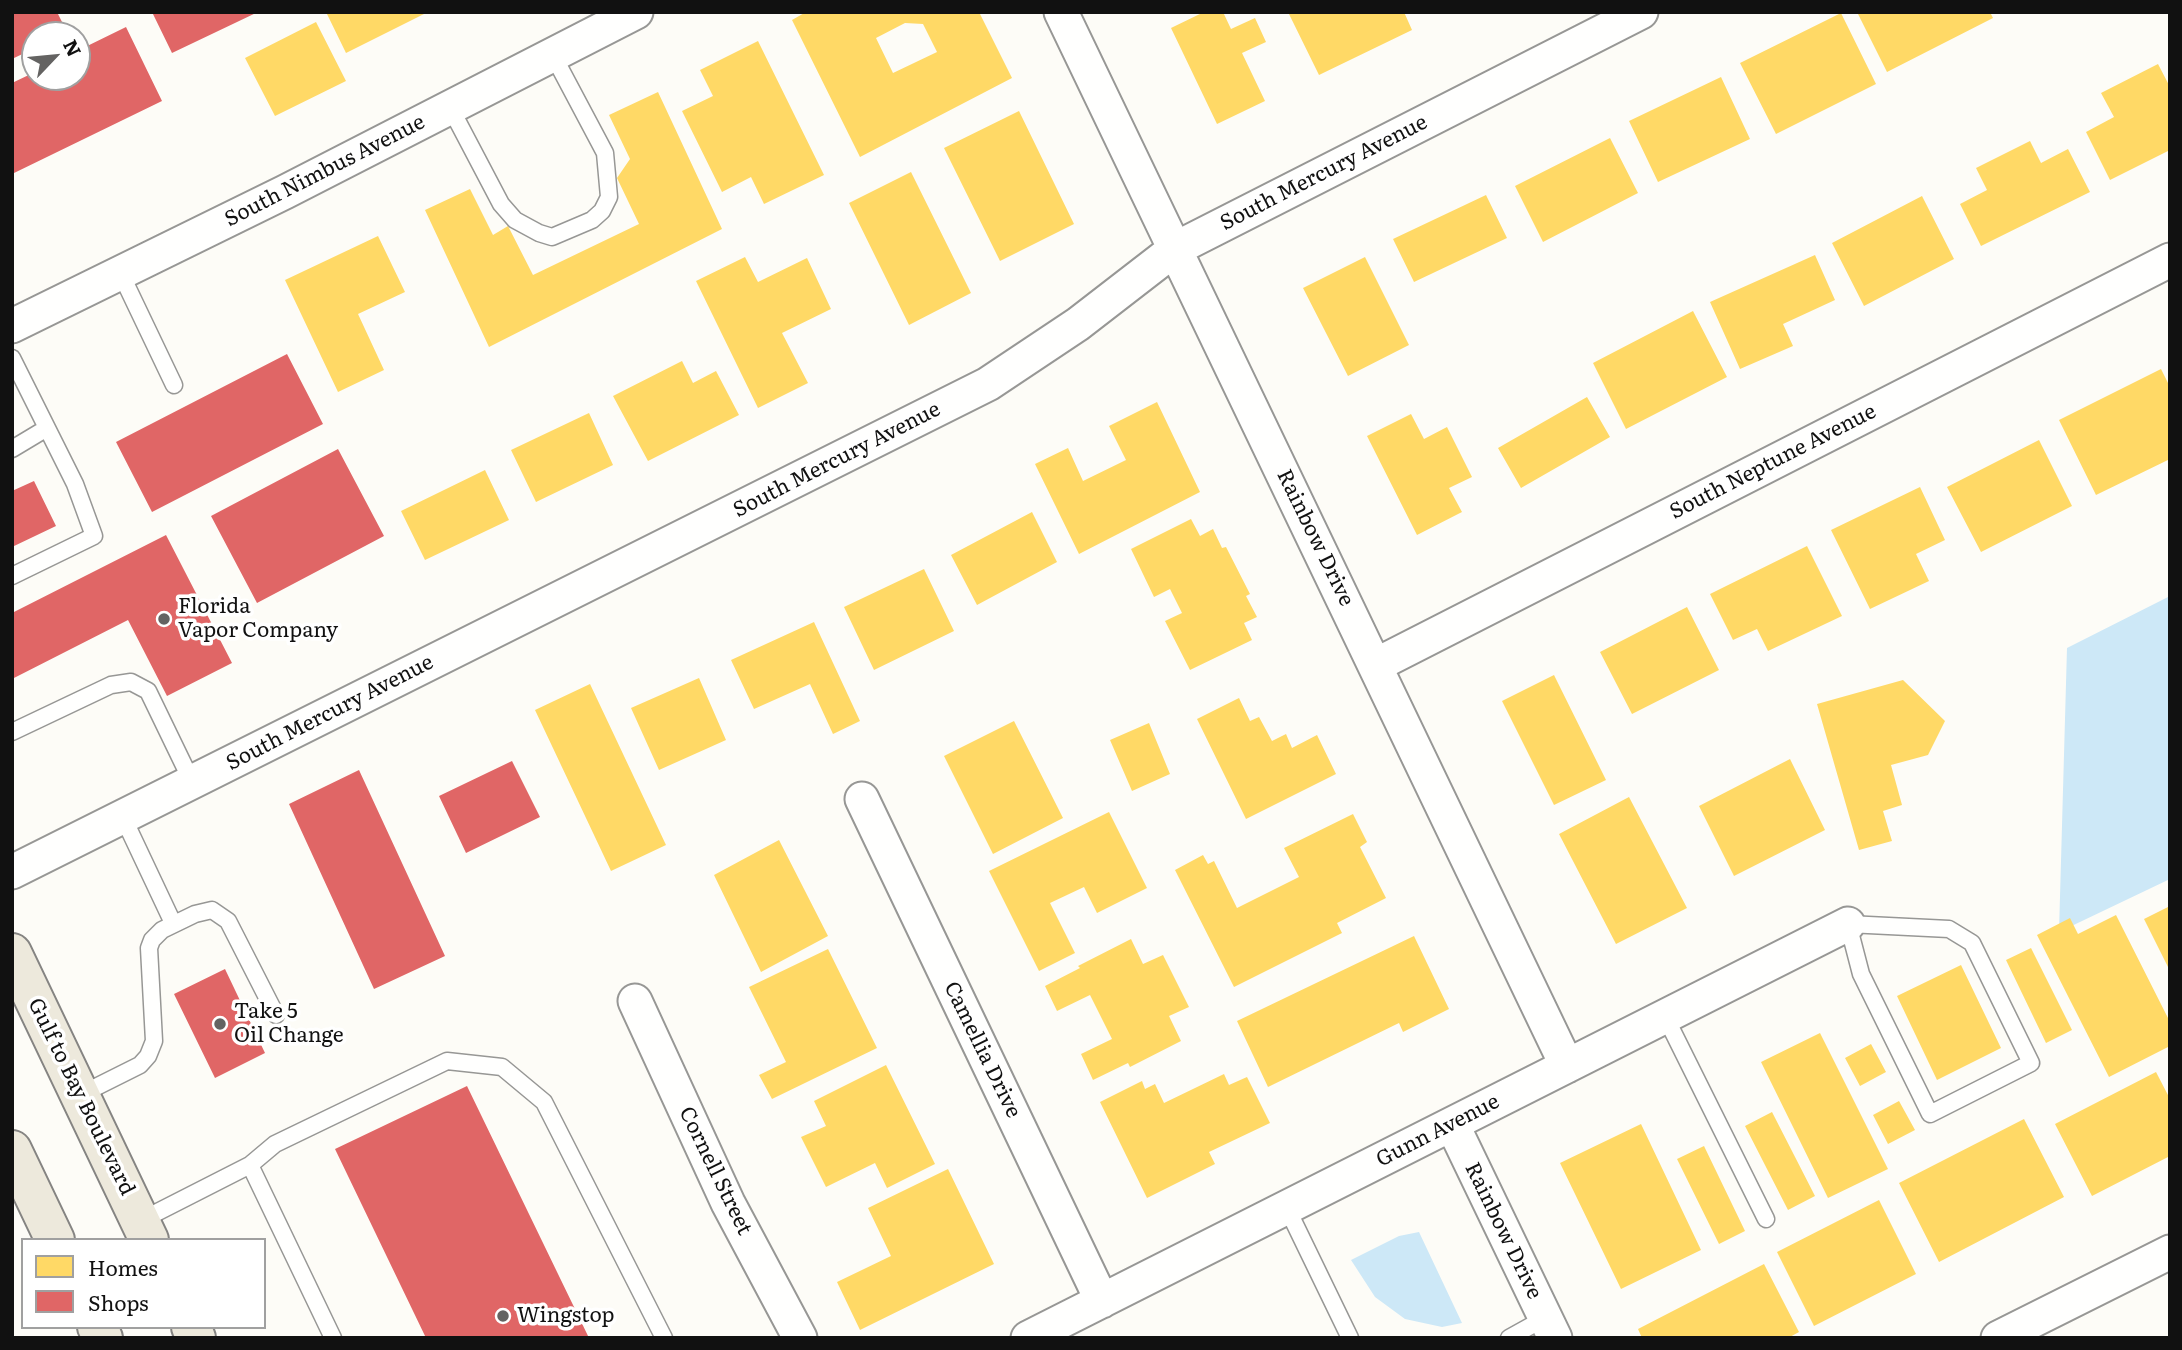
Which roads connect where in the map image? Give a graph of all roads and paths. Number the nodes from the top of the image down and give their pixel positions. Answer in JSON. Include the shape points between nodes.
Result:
{"nodes":[{"id":1,"x":636,"y":12,"type":"edge"},
{"id":2,"x":1061,"y":12,"type":"edge"},
{"id":3,"x":1641,"y":12,"type":"edge"},
{"id":4,"x":553,"y":55,"type":"junction"},
{"id":5,"x":450,"y":107,"type":"junction"},
{"id":6,"x":1175,"y":249,"type":"junction"},
{"id":7,"x":2170,"y":260,"type":"edge"},
{"id":8,"x":121,"y":274,"type":"junction"},
{"id":9,"x":12,"y":326,"type":"edge"},
{"id":10,"x":12,"y":358,"type":"edge"},
{"id":11,"x":174,"y":384,"type":"dead end"},
{"id":12,"x":47,"y":428,"type":"junction"},
{"id":13,"x":12,"y":449,"type":"edge"},
{"id":14,"x":12,"y":576,"type":"edge"},
{"id":15,"x":1376,"y":664,"type":"junction"},
{"id":16,"x":12,"y":732,"type":"edge"},
{"id":17,"x":192,"y":782,"type":"junction"},
{"id":18,"x":862,"y":799,"type":"dead end"},
{"id":19,"x":123,"y":817,"type":"junction"},
{"id":20,"x":12,"y":872,"type":"edge"},
{"id":21,"x":173,"y":923,"type":"junction"},
{"id":22,"x":1848,"y":924,"type":"junction"},
{"id":23,"x":12,"y":953,"type":"edge"},
{"id":24,"x":635,"y":1001,"type":"dead end"},
{"id":25,"x":276,"y":1015,"type":"dead end"},
{"id":26,"x":1665,"y":1016,"type":"junction"},
{"id":27,"x":1567,"y":1066,"type":"junction"},
{"id":28,"x":80,"y":1095,"type":"junction"},
{"id":29,"x":1452,"y":1124,"type":"junction"},
{"id":30,"x":12,"y":1150,"type":"edge"},
{"id":31,"x":250,"y":1165,"type":"junction"},
{"id":32,"x":1287,"y":1208,"type":"junction"},
{"id":33,"x":1766,"y":1219,"type":"dead end"},
{"id":34,"x":145,"y":1230,"type":"edge"},
{"id":35,"x":54,"y":1238,"type":"edge"},
{"id":36,"x":2170,"y":1252,"type":"edge"},
{"id":37,"x":1102,"y":1301,"type":"junction"},
{"id":38,"x":1550,"y":1328,"type":"edge"},
{"id":39,"x":332,"y":1338,"type":"edge"},
{"id":40,"x":664,"y":1338,"type":"edge"},
{"id":41,"x":800,"y":1338,"type":"edge"},
{"id":42,"x":1028,"y":1338,"type":"edge"},
{"id":43,"x":1350,"y":1338,"type":"edge"},
{"id":44,"x":1509,"y":1338,"type":"edge"},
{"id":45,"x":1998,"y":1338,"type":"edge"}],
"edges":[{"from":1,"to":4,"type":"street","name":"South Nimbus Avenue"},
{"from":2,"to":6,"type":"street","name":"Rainbow Drive"},
{"from":3,"to":6,"type":"street","name":"South Mercury Avenue"},
{"from":4,"to":5,"type":"street","name":"South Nimbus Avenue"},
{"from":4,"to":5,"type":"lane","via":[[605,153],[609,197],[592,220],[552,237],[515,220],[501,204]]},
{"from":5,"to":8,"type":"street","name":"South Nimbus Avenue"},
{"from":6,"to":15,"type":"street","name":"Rainbow Drive"},
{"from":6,"to":17,"type":"street","name":"South Mercury Avenue","via":[[1078,324],[988,384]]},
{"from":7,"to":15,"type":"street","name":"South Neptune Avenue"},
{"from":8,"to":9,"type":"street","name":"South Nimbus Avenue"},
{"from":8,"to":11,"type":"lane"},
{"from":10,"to":12,"type":"lane"},
{"from":12,"to":13,"type":"lane"},
{"from":12,"to":14,"type":"lane","via":[[94,536]]},
{"from":15,"to":27,"type":"street","name":"Rainbow Drive"},
{"from":16,"to":17,"type":"lane","via":[[111,685],[131,682],[148,691]]},
{"from":17,"to":19,"type":"street","name":"South Mercury Avenue"},
{"from":18,"to":37,"type":"street","name":"Camellia Drive"},
{"from":19,"to":20,"type":"street","name":"South Mercury Avenue"},
{"from":19,"to":21,"type":"lane"},
{"from":21,"to":25,"type":"lane","via":[[212,910],[228,920]]},
{"from":21,"to":28,"type":"lane","via":[[149,948],[154,1041],[148,1056],[140,1065]]},
{"from":22,"to":22,"type":"lane","via":[[1949,929],[1972,943],[2031,1063],[1930,1114],[1861,974]]},
{"from":22,"to":26,"type":"street","name":"Gunn Avenue"},
{"from":23,"to":28,"type":"main road","name":"Gulf to Bay Boulevard"},
{"from":24,"to":41,"type":"street","name":"Cornell Street","via":[[729,1203]]},
{"from":26,"to":27,"type":"street","name":"Gunn Avenue"},
{"from":26,"to":33,"type":"lane"},
{"from":27,"to":29,"type":"street","name":"Gunn Avenue"},
{"from":28,"to":34,"type":"main road","name":"Gulf to Bay Boulevard"},
{"from":29,"to":32,"type":"street","name":"Gunn Avenue"},
{"from":29,"to":38,"type":"street","name":"Rainbow Drive"},
{"from":30,"to":35,"type":"main road"},
{"from":31,"to":34,"type":"lane"},
{"from":31,"to":39,"type":"lane"},
{"from":31,"to":40,"type":"lane","via":[[275,1144],[447,1061],[502,1066],[544,1102]]},
{"from":32,"to":37,"type":"street","name":"Gunn Avenue"},
{"from":32,"to":43,"type":"lane"},
{"from":36,"to":45,"type":"street"},
{"from":37,"to":42,"type":"street","name":"Gunn Avenue"},
{"from":38,"to":44,"type":"lane"}]}
